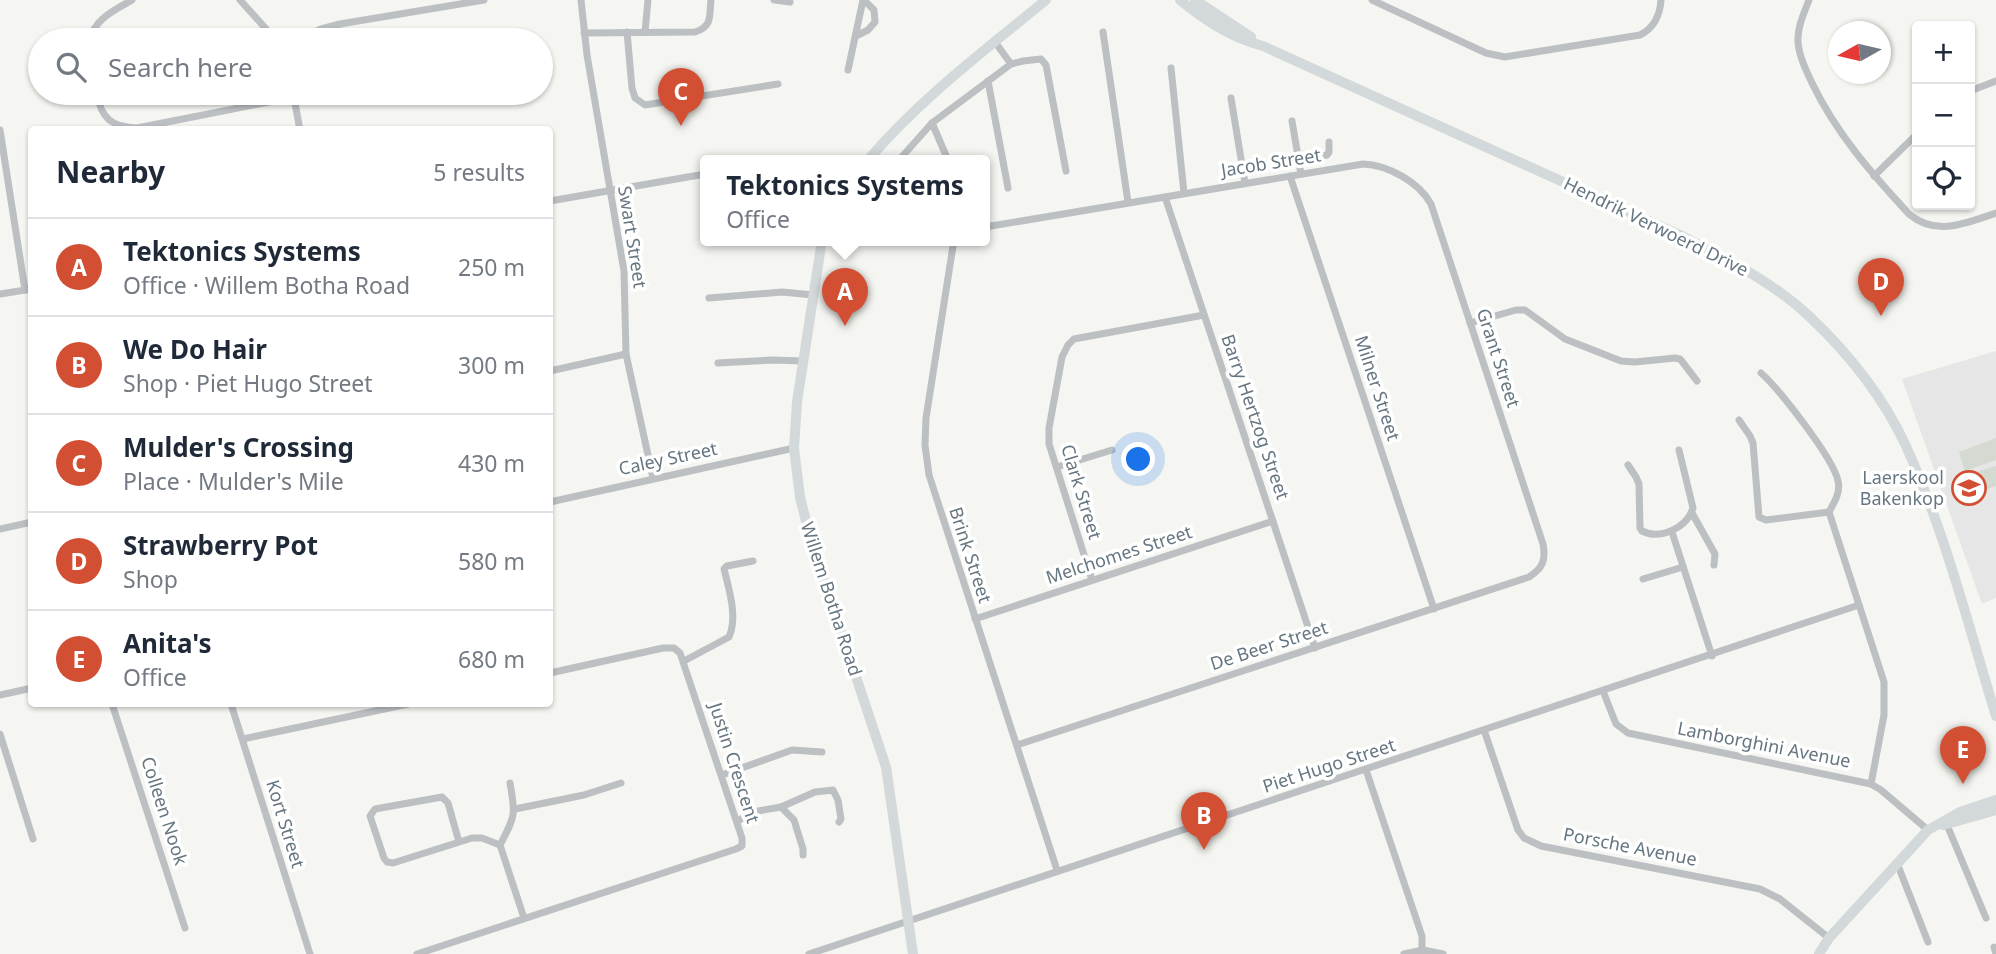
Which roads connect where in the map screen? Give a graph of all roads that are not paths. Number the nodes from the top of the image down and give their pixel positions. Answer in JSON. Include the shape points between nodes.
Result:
{"nodes":[{"id":1,"x":132,"y":0,"type":"edge"},
{"id":2,"x":240,"y":0,"type":"edge"},
{"id":3,"x":484,"y":0,"type":"edge"},
{"id":4,"x":581,"y":0,"type":"edge"},
{"id":5,"x":648,"y":0,"type":"edge"},
{"id":6,"x":711,"y":0,"type":"edge"},
{"id":7,"x":774,"y":0,"type":"edge"},
{"id":8,"x":864,"y":0,"type":"edge"},
{"id":9,"x":1046,"y":0,"type":"edge"},
{"id":10,"x":1180,"y":0,"type":"edge"},
{"id":11,"x":1195,"y":0,"type":"edge"},
{"id":12,"x":1372,"y":0,"type":"edge"},
{"id":13,"x":1661,"y":0,"type":"edge"},
{"id":14,"x":1809,"y":0,"type":"edge"},
{"id":15,"x":790,"y":2,"type":"dead end"},
{"id":16,"x":94,"y":28,"type":"edge"},
{"id":17,"x":265,"y":28,"type":"edge"},
{"id":18,"x":325,"y":28,"type":"edge"},
{"id":19,"x":627,"y":32,"type":"junction"},
{"id":20,"x":645,"y":32,"type":"junction"},
{"id":21,"x":1103,"y":32,"type":"dead end"},
{"id":22,"x":584,"y":33,"type":"junction"},
{"id":23,"x":856,"y":36,"type":"junction"},
{"id":24,"x":995,"y":42,"type":"junction"},
{"id":25,"x":1263,"y":46,"type":"junction"},
{"id":26,"x":1011,"y":64,"type":"junction"},
{"id":27,"x":1171,"y":68,"type":"dead end"},
{"id":28,"x":848,"y":70,"type":"dead end"},
{"id":29,"x":988,"y":81,"type":"junction"},
{"id":30,"x":1996,"y":81,"type":"edge"},
{"id":31,"x":778,"y":84,"type":"dead end"},
{"id":32,"x":1975,"y":89,"type":"edge"},
{"id":33,"x":1231,"y":98,"type":"dead end"},
{"id":34,"x":100,"y":105,"type":"edge"},
{"id":35,"x":246,"y":105,"type":"edge"},
{"id":36,"x":295,"y":105,"type":"edge"},
{"id":37,"x":1292,"y":121,"type":"dead end"},
{"id":38,"x":932,"y":123,"type":"junction"},
{"id":39,"x":119,"y":126,"type":"edge"},
{"id":40,"x":146,"y":126,"type":"edge"},
{"id":41,"x":299,"y":126,"type":"edge"},
{"id":42,"x":0,"y":130,"type":"edge"},
{"id":43,"x":1912,"y":139,"type":"edge"},
{"id":44,"x":1329,"y":142,"type":"dead end"},
{"id":45,"x":2,"y":147,"type":"edge"},
{"id":46,"x":872,"y":155,"type":"edge"},
{"id":47,"x":904,"y":155,"type":"edge"},
{"id":48,"x":946,"y":155,"type":"edge"},
{"id":49,"x":1299,"y":160,"type":"junction"},
{"id":50,"x":1382,"y":167,"type":"joint"},
{"id":51,"x":1066,"y":171,"type":"dead end"},
{"id":52,"x":1301,"y":174,"type":"junction"},
{"id":53,"x":700,"y":175,"type":"edge"},
{"id":54,"x":1290,"y":176,"type":"junction"},
{"id":55,"x":1874,"y":176,"type":"junction"},
{"id":56,"x":1245,"y":183,"type":"junction"},
{"id":57,"x":1008,"y":188,"type":"dead end"},
{"id":58,"x":610,"y":192,"type":"junction"},
{"id":59,"x":1184,"y":193,"type":"junction"},
{"id":60,"x":1165,"y":197,"type":"junction"},
{"id":61,"x":553,"y":201,"type":"edge"},
{"id":62,"x":1128,"y":202,"type":"junction"},
{"id":63,"x":1996,"y":214,"type":"edge"},
{"id":64,"x":990,"y":226,"type":"edge"},
{"id":65,"x":821,"y":246,"type":"edge"},
{"id":66,"x":953,"y":246,"type":"edge"},
{"id":67,"x":28,"y":290,"type":"edge"},
{"id":68,"x":0,"y":294,"type":"edge"},
{"id":69,"x":813,"y":295,"type":"junction"},
{"id":70,"x":709,"y":298,"type":"dead end"},
{"id":71,"x":1204,"y":315,"type":"junction"},
{"id":72,"x":1470,"y":323,"type":"junction"},
{"id":73,"x":626,"y":354,"type":"junction"},
{"id":74,"x":803,"y":362,"type":"junction"},
{"id":75,"x":718,"y":363,"type":"dead end"},
{"id":76,"x":553,"y":370,"type":"edge"},
{"id":77,"x":1761,"y":373,"type":"dead end"},
{"id":78,"x":1697,"y":381,"type":"dead end"},
{"id":79,"x":1739,"y":420,"type":"dead end"},
{"id":80,"x":794,"y":448,"type":"junction"},
{"id":81,"x":1112,"y":450,"type":"dead end"},
{"id":82,"x":1679,"y":450,"type":"dead end"},
{"id":83,"x":1628,"y":466,"type":"dead end"},
{"id":84,"x":1057,"y":467,"type":"junction"},
{"id":85,"x":653,"y":478,"type":"junction"},
{"id":86,"x":553,"y":501,"type":"edge"},
{"id":87,"x":1829,"y":512,"type":"junction"},
{"id":88,"x":1692,"y":513,"type":"junction"},
{"id":89,"x":1273,"y":521,"type":"junction"},
{"id":90,"x":28,"y":523,"type":"edge"},
{"id":91,"x":0,"y":528,"type":"edge"},
{"id":92,"x":1672,"y":532,"type":"junction"},
{"id":93,"x":753,"y":561,"type":"dead end"},
{"id":94,"x":1714,"y":565,"type":"dead end"},
{"id":95,"x":1683,"y":568,"type":"junction"},
{"id":96,"x":1529,"y":577,"type":"joint"},
{"id":97,"x":1643,"y":579,"type":"dead end"},
{"id":98,"x":1091,"y":580,"type":"junction"},
{"id":99,"x":1859,"y":605,"type":"junction"},
{"id":100,"x":1434,"y":609,"type":"junction"},
{"id":101,"x":975,"y":619,"type":"junction"},
{"id":102,"x":1315,"y":648,"type":"junction"},
{"id":103,"x":1979,"y":653,"type":"junction"},
{"id":104,"x":1712,"y":656,"type":"junction"},
{"id":105,"x":684,"y":661,"type":"junction"},
{"id":106,"x":553,"y":672,"type":"edge"},
{"id":107,"x":28,"y":689,"type":"edge"},
{"id":108,"x":1604,"y":691,"type":"junction"},
{"id":109,"x":0,"y":695,"type":"edge"},
{"id":110,"x":1996,"y":696,"type":"edge"},
{"id":111,"x":113,"y":707,"type":"edge"},
{"id":112,"x":232,"y":707,"type":"edge"},
{"id":113,"x":394,"y":707,"type":"edge"},
{"id":114,"x":1996,"y":716,"type":"edge"},
{"id":115,"x":1485,"y":730,"type":"junction"},
{"id":116,"x":0,"y":734,"type":"edge"},
{"id":117,"x":243,"y":739,"type":"junction"},
{"id":118,"x":1017,"y":745,"type":"junction"},
{"id":119,"x":822,"y":752,"type":"dead end"},
{"id":120,"x":1366,"y":770,"type":"junction"},
{"id":121,"x":722,"y":775,"type":"junction"},
{"id":122,"x":510,"y":783,"type":"dead end"},
{"id":123,"x":621,"y":783,"type":"dead end"},
{"id":124,"x":1871,"y":784,"type":"junction"},
{"id":125,"x":1996,"y":800,"type":"edge"},
{"id":126,"x":781,"y":807,"type":"junction"},
{"id":127,"x":515,"y":810,"type":"junction"},
{"id":128,"x":1993,"y":811,"type":"edge"},
{"id":129,"x":737,"y":821,"type":"junction"},
{"id":130,"x":839,"y":822,"type":"dead end"},
{"id":131,"x":1937,"y":827,"type":"junction"},
{"id":132,"x":33,"y":839,"type":"dead end"},
{"id":133,"x":459,"y":842,"type":"junction"},
{"id":134,"x":500,"y":845,"type":"junction"},
{"id":135,"x":803,"y":855,"type":"dead end"},
{"id":136,"x":1897,"y":863,"type":"junction"},
{"id":137,"x":1057,"y":870,"type":"junction"},
{"id":138,"x":524,"y":918,"type":"junction"},
{"id":139,"x":1986,"y":918,"type":"dead end"},
{"id":140,"x":908,"y":921,"type":"junction"},
{"id":141,"x":185,"y":928,"type":"dead end"},
{"id":142,"x":1829,"y":938,"type":"junction"},
{"id":143,"x":1928,"y":942,"type":"dead end"},
{"id":144,"x":1423,"y":952,"type":"edge"},
{"id":145,"x":310,"y":954,"type":"edge"},
{"id":146,"x":417,"y":954,"type":"edge"},
{"id":147,"x":809,"y":954,"type":"edge"},
{"id":148,"x":913,"y":954,"type":"edge"},
{"id":149,"x":1404,"y":954,"type":"edge"},
{"id":150,"x":1443,"y":954,"type":"edge"},
{"id":151,"x":1819,"y":954,"type":"edge"}],
"edges":[{"from":1,"to":16,"type":"street"},
{"from":2,"to":17,"type":"street"},
{"from":3,"to":18,"type":"street"},
{"from":4,"to":22,"type":"street","name":"Swart Street"},
{"from":5,"to":20,"type":"street"},
{"from":6,"to":20,"type":"street","via":[[709,22],[702,30]]},
{"from":7,"to":15,"type":"street"},
{"from":8,"to":23,"type":"street"},
{"from":8,"to":23,"type":"street","via":[[874,10],[875,22]]},
{"from":9,"to":24,"type":"main road"},
{"from":10,"to":25,"type":"main road","name":"Hendrik Verwoerd Drive","via":[[1205,20]]},
{"from":11,"to":25,"type":"main road","name":"Hendrik Verwoerd Drive"},
{"from":12,"to":13,"type":"street","via":[[1486,53],[1505,57],[1640,35],[1654,24]]},
{"from":14,"to":55,"type":"street","via":[[1798,30],[1804,65],[1821,101]]},
{"from":19,"to":20,"type":"street"},
{"from":19,"to":22,"type":"street"},
{"from":19,"to":31,"type":"street","via":[[632,88],[635,98],[645,105]]},
{"from":21,"to":62,"type":"street"},
{"from":22,"to":58,"type":"street","name":"Swart Street"},
{"from":23,"to":28,"type":"street"},
{"from":24,"to":26,"type":"street"},
{"from":24,"to":46,"type":"main road","via":[[933,92]]},
{"from":25,"to":103,"type":"main road","name":"Hendrik Verwoerd Drive","via":[[1680,235],[1748,270],[1810,317],[1849,359],[1904,442]]},
{"from":26,"to":29,"type":"street"},
{"from":26,"to":51,"type":"street","via":[[1034,59],[1046,65]]},
{"from":27,"to":59,"type":"street"},
{"from":29,"to":38,"type":"street"},
{"from":29,"to":57,"type":"street"},
{"from":30,"to":32,"type":"street"},
{"from":33,"to":56,"type":"street"},
{"from":34,"to":39,"type":"street","via":[[107,118]]},
{"from":35,"to":40,"type":"street"},
{"from":36,"to":41,"type":"street"},
{"from":37,"to":49,"type":"street"},
{"from":38,"to":47,"type":"street"},
{"from":38,"to":48,"type":"street"},
{"from":42,"to":45,"type":"street"},
{"from":43,"to":55,"type":"street"},
{"from":44,"to":49,"type":"street","via":[[1328,155]]},
{"from":45,"to":67,"type":"street"},
{"from":49,"to":52,"type":"street"},
{"from":50,"to":52,"type":"street","name":"Jacob Street","via":[[1363,164]]},
{"from":50,"to":72,"type":"street","name":"Grant Street","via":[[1414,184],[1431,204]]},
{"from":52,"to":54,"type":"street","name":"Jacob Street"},
{"from":53,"to":58,"type":"street"},
{"from":54,"to":56,"type":"street","name":"Jacob Street"},
{"from":54,"to":100,"type":"street","name":"Milner Street"},
{"from":55,"to":63,"type":"street","via":[[1909,214],[1932,227],[1962,225]]},
{"from":56,"to":59,"type":"street","name":"Jacob Street"},
{"from":58,"to":61,"type":"street"},
{"from":58,"to":73,"type":"street","name":"Swart Street","via":[[624,271]]},
{"from":59,"to":60,"type":"street","name":"Jacob Street"},
{"from":60,"to":62,"type":"street"},
{"from":60,"to":71,"type":"street","name":"Barry Hertzog Street"},
{"from":62,"to":64,"type":"street"},
{"from":65,"to":69,"type":"main road","name":"Willem Botha Road"},
{"from":66,"to":101,"type":"street","name":"Brink Street","via":[[925,445],[932,490]]},
{"from":67,"to":68,"type":"street"},
{"from":69,"to":70,"type":"street","via":[[782,292]]},
{"from":69,"to":74,"type":"main road","name":"Willem Botha Road"},
{"from":71,"to":84,"type":"street","name":"Clark Street","via":[[1069,342],[1049,428]]},
{"from":71,"to":89,"type":"street","name":"Barry Hertzog Street"},
{"from":72,"to":78,"type":"street","via":[[1525,310],[1565,339],[1622,361],[1680,359]]},
{"from":72,"to":96,"type":"street","name":"Grant Street","via":[[1543,544],[1544,561]]},
{"from":73,"to":76,"type":"street"},
{"from":73,"to":85,"type":"street","name":"Swart Street"},
{"from":74,"to":75,"type":"street"},
{"from":74,"to":80,"type":"main road","name":"Willem Botha Road"},
{"from":77,"to":87,"type":"street","via":[[1795,412],[1835,472],[1839,489]]},
{"from":79,"to":87,"type":"street","via":[[1752,440],[1759,517]]},
{"from":80,"to":85,"type":"street","name":"Caley Street"},
{"from":80,"to":140,"type":"main road","name":"Willem Botha Road","via":[[811,541],[886,767]]},
{"from":81,"to":84,"type":"street"},
{"from":82,"to":88,"type":"street"},
{"from":83,"to":92,"type":"street","via":[[1639,484],[1642,531]]},
{"from":84,"to":98,"type":"street","name":"Clark Street"},
{"from":85,"to":86,"type":"street","name":"Caley Street"},
{"from":87,"to":99,"type":"street"},
{"from":88,"to":92,"type":"street"},
{"from":88,"to":94,"type":"street","via":[[1715,554]]},
{"from":89,"to":98,"type":"street","name":"Melchomes Street"},
{"from":89,"to":102,"type":"street","name":"Barry Hertzog Street"},
{"from":90,"to":91,"type":"street"},
{"from":92,"to":95,"type":"street"},
{"from":93,"to":105,"type":"street","via":[[724,569],[731,604],[729,637]]},
{"from":95,"to":97,"type":"street"},
{"from":95,"to":104,"type":"street"},
{"from":96,"to":100,"type":"street","name":"De Beer Street"},
{"from":98,"to":101,"type":"street","name":"Melchomes Street"},
{"from":99,"to":104,"type":"street","name":"Piet Hugo Street"},
{"from":99,"to":124,"type":"street","via":[[1882,672],[1886,700]]},
{"from":100,"to":102,"type":"street","name":"De Beer Street"},
{"from":101,"to":118,"type":"street","name":"Brink Street"},
{"from":102,"to":118,"type":"street","name":"De Beer Street"},
{"from":103,"to":110,"type":"main road","name":"Hendrik Verwoerd Drive"},
{"from":103,"to":114,"type":"main road","name":"Hendrik Verwoerd Drive"},
{"from":104,"to":108,"type":"street","name":"Piet Hugo Street"},
{"from":105,"to":106,"type":"street","via":[[674,648],[663,648]]},
{"from":105,"to":121,"type":"street","name":"Justin Crescent"},
{"from":107,"to":109,"type":"street"},
{"from":108,"to":115,"type":"street","name":"Piet Hugo Street"},
{"from":108,"to":124,"type":"street","name":"Lamborghini Avenue","via":[[1616,724],[1635,736]]},
{"from":111,"to":141,"type":"street","name":"Colleen Nook"},
{"from":112,"to":117,"type":"street","name":"Kort Street"},
{"from":113,"to":117,"type":"street"},
{"from":115,"to":120,"type":"street","name":"Piet Hugo Street"},
{"from":115,"to":142,"type":"street","name":"Porsche Avenue","via":[[1513,820],[1531,842],[1760,889],[1780,898]]},
{"from":116,"to":132,"type":"street"},
{"from":117,"to":145,"type":"street","name":"Kort Street"},
{"from":118,"to":137,"type":"street","name":"Brink Street"},
{"from":119,"to":121,"type":"street","via":[[792,750]]},
{"from":120,"to":137,"type":"street","name":"Piet Hugo Street"},
{"from":120,"to":144,"type":"street","via":[[1418,923]]},
{"from":121,"to":129,"type":"street","name":"Justin Crescent"},
{"from":122,"to":127,"type":"street"},
{"from":123,"to":127,"type":"street"},
{"from":124,"to":131,"type":"street","name":"Lamborghini Avenue"},
{"from":125,"to":131,"type":"main road","via":[[1954,815]]},
{"from":126,"to":129,"type":"street"},
{"from":126,"to":130,"type":"street","via":[[815,792],[833,790]]},
{"from":126,"to":135,"type":"street","via":[[794,820]]},
{"from":127,"to":134,"type":"street"},
{"from":128,"to":131,"type":"main road"},
{"from":129,"to":138,"type":"street","name":"Justin Crescent","via":[[742,838],[739,848]]},
{"from":131,"to":136,"type":"main road"},
{"from":131,"to":139,"type":"street"},
{"from":133,"to":133,"type":"street","via":[[442,797],[371,811],[387,862]]},
{"from":133,"to":134,"type":"street","via":[[482,838]]},
{"from":134,"to":138,"type":"street"},
{"from":136,"to":142,"type":"main road"},
{"from":136,"to":143,"type":"street"},
{"from":137,"to":140,"type":"street","name":"Piet Hugo Street"},
{"from":138,"to":146,"type":"street","name":"Justin Crescent"},
{"from":140,"to":147,"type":"street","name":"Piet Hugo Street"},
{"from":140,"to":148,"type":"main road","name":"Willem Botha Road"},
{"from":142,"to":151,"type":"main road"},
{"from":144,"to":149,"type":"street"},
{"from":144,"to":150,"type":"street"}]}
